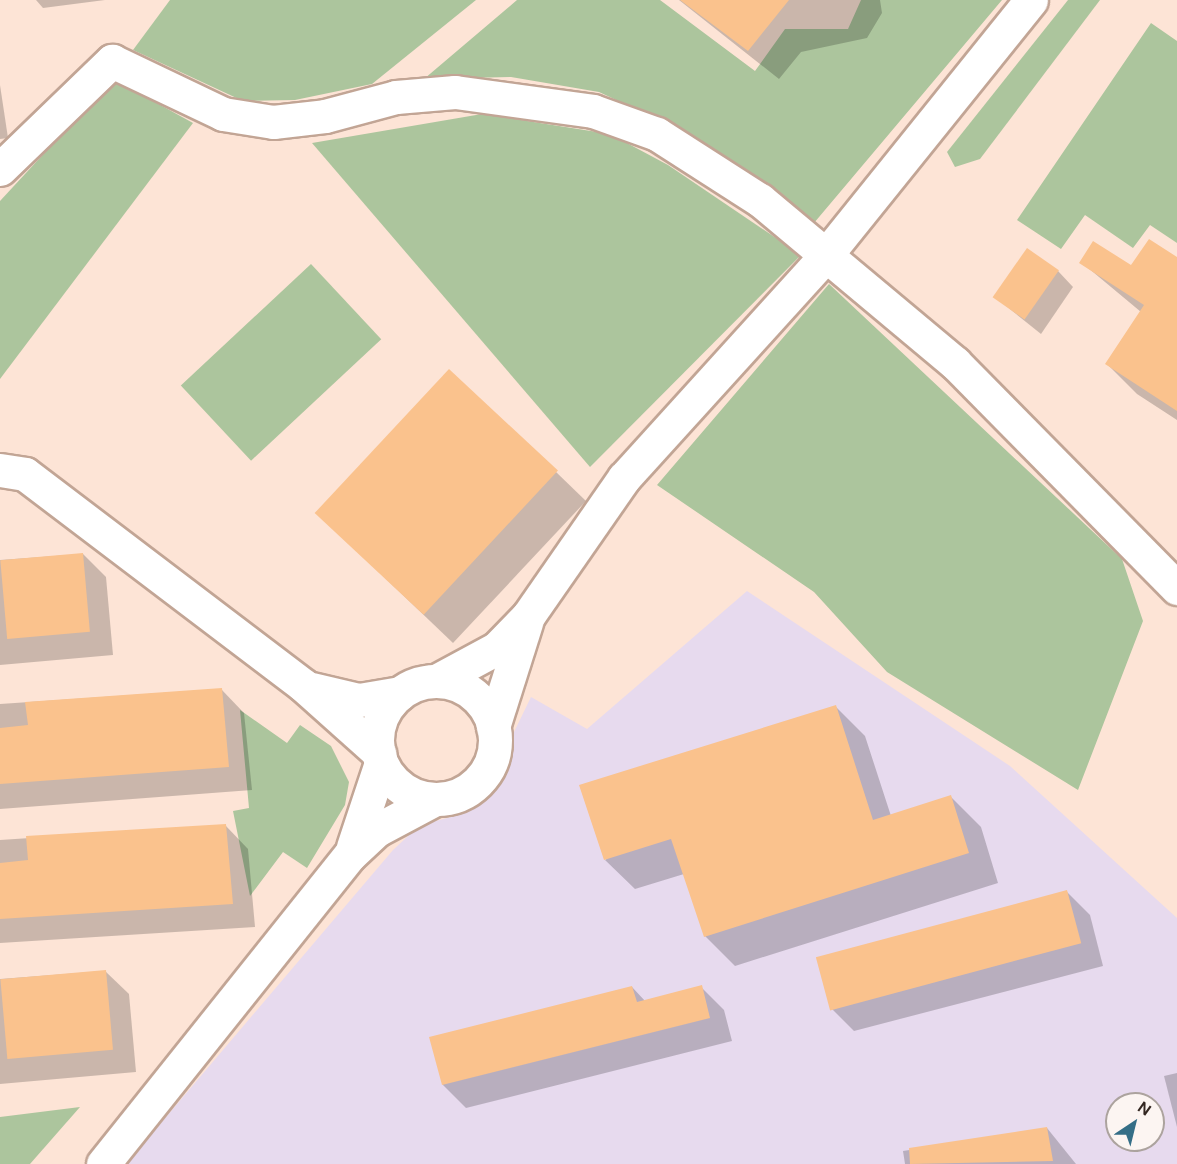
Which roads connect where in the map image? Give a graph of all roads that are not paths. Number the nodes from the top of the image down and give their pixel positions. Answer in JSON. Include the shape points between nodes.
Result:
{"nodes":[{"id":1,"x":1031,"y":0,"type":"edge"},
{"id":2,"x":0,"y":169,"type":"edge"},
{"id":3,"x":826,"y":255,"type":"junction"},
{"id":4,"x":0,"y":470,"type":"edge"},
{"id":5,"x":1173,"y":575,"type":"edge"},
{"id":6,"x":528,"y":616,"type":"junction"},
{"id":7,"x":436,"y":681,"type":"junction"},
{"id":8,"x":304,"y":686,"type":"junction"},
{"id":9,"x":400,"y":693,"type":"junction"},
{"id":10,"x":493,"y":727,"type":"junction"},
{"id":11,"x":380,"y":758,"type":"junction"},
{"id":12,"x":435,"y":799,"type":"junction"},
{"id":13,"x":350,"y":855,"type":"junction"},
{"id":14,"x":103,"y":1164,"type":"edge"}],
"edges":[{"from":1,"to":3,"type":"street"},
{"from":2,"to":3,"type":"street","via":[[112,61],[224,114],[273,122],[326,116],[396,97],[455,92],[529,99],[593,111],[657,134],[760,200]]},
{"from":3,"to":5,"type":"street","via":[[955,363]]},
{"from":3,"to":6,"type":"street","via":[[624,478]]},
{"from":4,"to":8,"type":"street","via":[[25,474]]},
{"from":6,"to":7,"type":"street","via":[[497,648]]},
{"from":6,"to":10,"type":"street"},
{"from":7,"to":9,"type":"street"},
{"from":7,"to":10,"type":"street","via":[[472,694]]},
{"from":8,"to":9,"type":"street","via":[[338,699]]},
{"from":8,"to":11,"type":"street"},
{"from":9,"to":11,"type":"street","via":[[378,725]]},
{"from":10,"to":12,"type":"street","via":[[492,755],[478,781],[463,792]]},
{"from":11,"to":12,"type":"street","via":[[406,792]]},
{"from":11,"to":13,"type":"street","via":[[369,812]]},
{"from":12,"to":13,"type":"street","via":[[377,830]]},
{"from":13,"to":14,"type":"street"}]}
